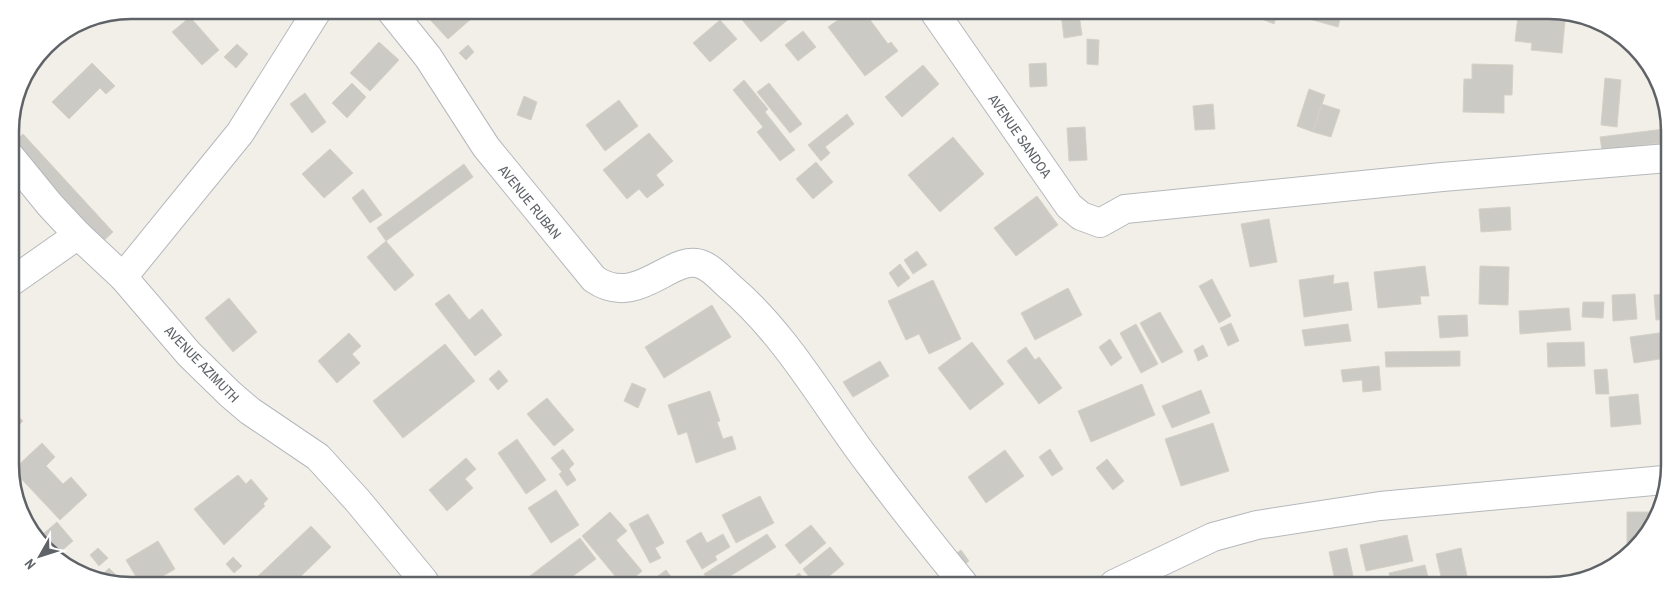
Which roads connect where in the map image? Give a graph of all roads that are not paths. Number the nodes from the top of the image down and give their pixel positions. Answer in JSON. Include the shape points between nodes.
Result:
{"nodes":[{"id":1,"x":312,"y":19,"type":"edge"},
{"id":2,"x":397,"y":19,"type":"edge"},
{"id":3,"x":938,"y":19,"type":"edge"},
{"id":4,"x":1661,"y":159,"type":"edge"},
{"id":5,"x":19,"y":166,"type":"edge"},
{"id":6,"x":78,"y":235,"type":"junction"},
{"id":7,"x":19,"y":276,"type":"edge"},
{"id":8,"x":123,"y":277,"type":"junction"},
{"id":9,"x":1660,"y":480,"type":"edge"},
{"id":10,"x":421,"y":577,"type":"edge"},
{"id":11,"x":957,"y":577,"type":"edge"},
{"id":12,"x":1129,"y":577,"type":"edge"}],
"edges":[{"from":1,"to":8,"type":"street","via":[[240,133]]},
{"from":2,"to":11,"type":"street","name":"AVENUE RUBAN","via":[[428,57],[486,146],[594,279],[610,288],[630,288],[692,263],[702,264],[747,301],[783,342],[871,466]]},
{"from":3,"to":4,"type":"street","name":"AVENUE SANDOA","via":[[1069,206],[1080,216],[1100,223],[1125,209]]},
{"from":5,"to":6,"type":"street","name":"AVENUE AZIMUTH"},
{"from":6,"to":7,"type":"street"},
{"from":6,"to":8,"type":"street","name":"AVENUE AZIMUTH"},
{"from":8,"to":10,"type":"street","name":"AVENUE AZIMUTH","via":[[189,354],[230,394],[318,457]]},
{"from":9,"to":12,"type":"street","via":[[1380,506],[1257,525],[1213,537]]}]}
